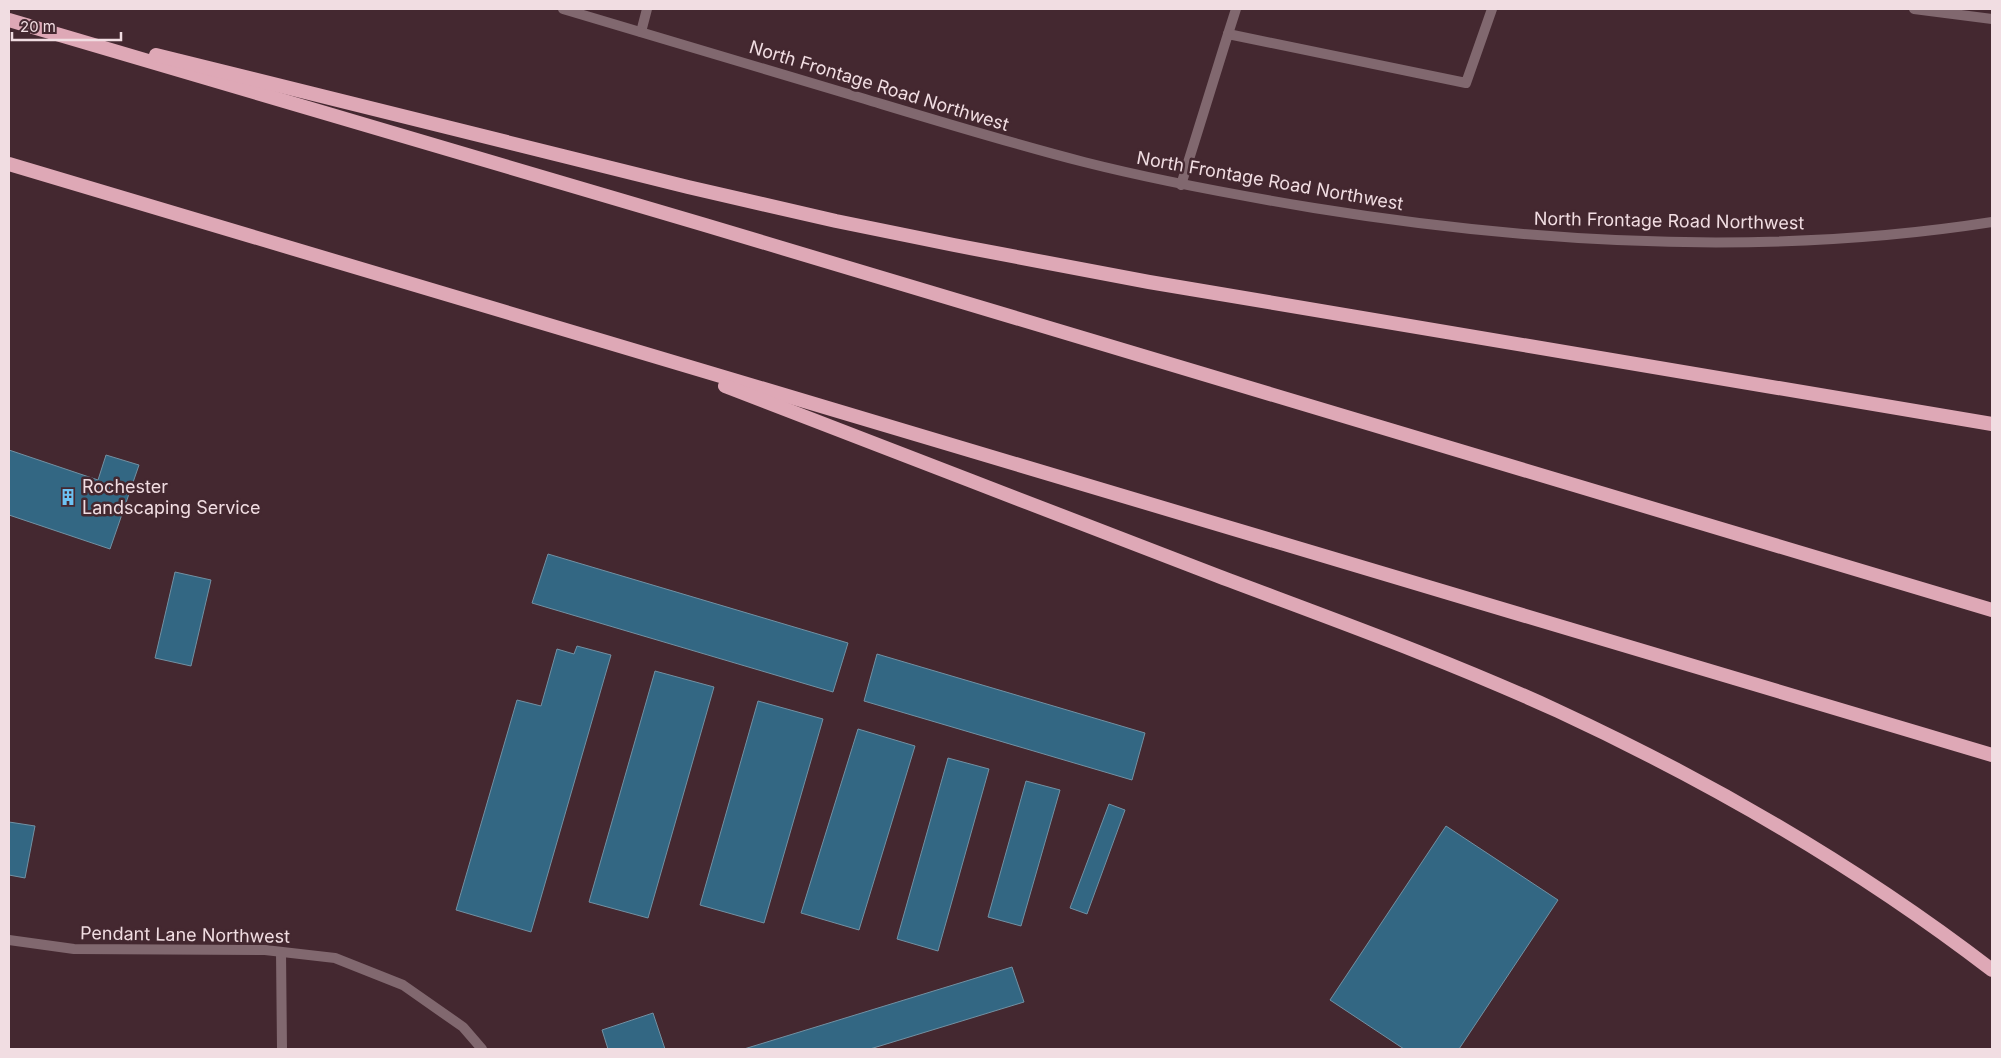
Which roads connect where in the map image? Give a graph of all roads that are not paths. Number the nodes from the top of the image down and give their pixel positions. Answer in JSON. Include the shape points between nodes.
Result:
{"nodes":[{"id":1,"x":563,"y":9,"type":"edge"},
{"id":2,"x":647,"y":9,"type":"edge"},
{"id":3,"x":1236,"y":9,"type":"edge"},
{"id":4,"x":1492,"y":9,"type":"edge"},
{"id":5,"x":1914,"y":9,"type":"edge"},
{"id":6,"x":9,"y":19,"type":"edge"},
{"id":7,"x":1992,"y":19,"type":"edge"},
{"id":8,"x":641,"y":32,"type":"junction"},
{"id":9,"x":1228,"y":34,"type":"junction"},
{"id":10,"x":9,"y":164,"type":"edge"},
{"id":11,"x":1182,"y":184,"type":"junction"},
{"id":12,"x":1992,"y":222,"type":"edge"},
{"id":13,"x":626,"y":349,"type":"junction"},
{"id":14,"x":1992,"y":424,"type":"edge"},
{"id":15,"x":1992,"y":610,"type":"edge"},
{"id":16,"x":1992,"y":755,"type":"edge"},
{"id":17,"x":9,"y":940,"type":"edge"},
{"id":18,"x":281,"y":952,"type":"junction"},
{"id":19,"x":1992,"y":970,"type":"edge"},
{"id":20,"x":282,"y":1049,"type":"edge"},
{"id":21,"x":482,"y":1049,"type":"edge"}],
"edges":[{"from":1,"to":8,"type":"street","name":"North Frontage Road Northwest"},
{"from":2,"to":8,"type":"street"},
{"from":3,"to":9,"type":"street"},
{"from":4,"to":9,"type":"street","via":[[1466,83]]},
{"from":5,"to":7,"type":"street"},
{"from":6,"to":14,"type":"highway","via":[[836,221],[1149,282]]},
{"from":6,"to":15,"type":"highway"},
{"from":8,"to":11,"type":"street","name":"North Frontage Road Northwest","via":[[989,136]]},
{"from":9,"to":11,"type":"street"},
{"from":10,"to":13,"type":"highway"},
{"from":11,"to":12,"type":"street","name":"North Frontage Road Northwest","via":[[1374,218],[1515,234],[1612,240],[1840,238]]},
{"from":13,"to":16,"type":"highway"},
{"from":13,"to":19,"type":"highway","via":[[1410,649],[1555,710],[1686,775],[1813,847],[1904,906]]},
{"from":17,"to":18,"type":"street","name":"Pendant Lane Northwest","via":[[74,948]]},
{"from":18,"to":20,"type":"street"},
{"from":18,"to":21,"type":"street","name":"Pendant Lane Northwest","via":[[335,958],[403,985],[462,1027]]}]}
